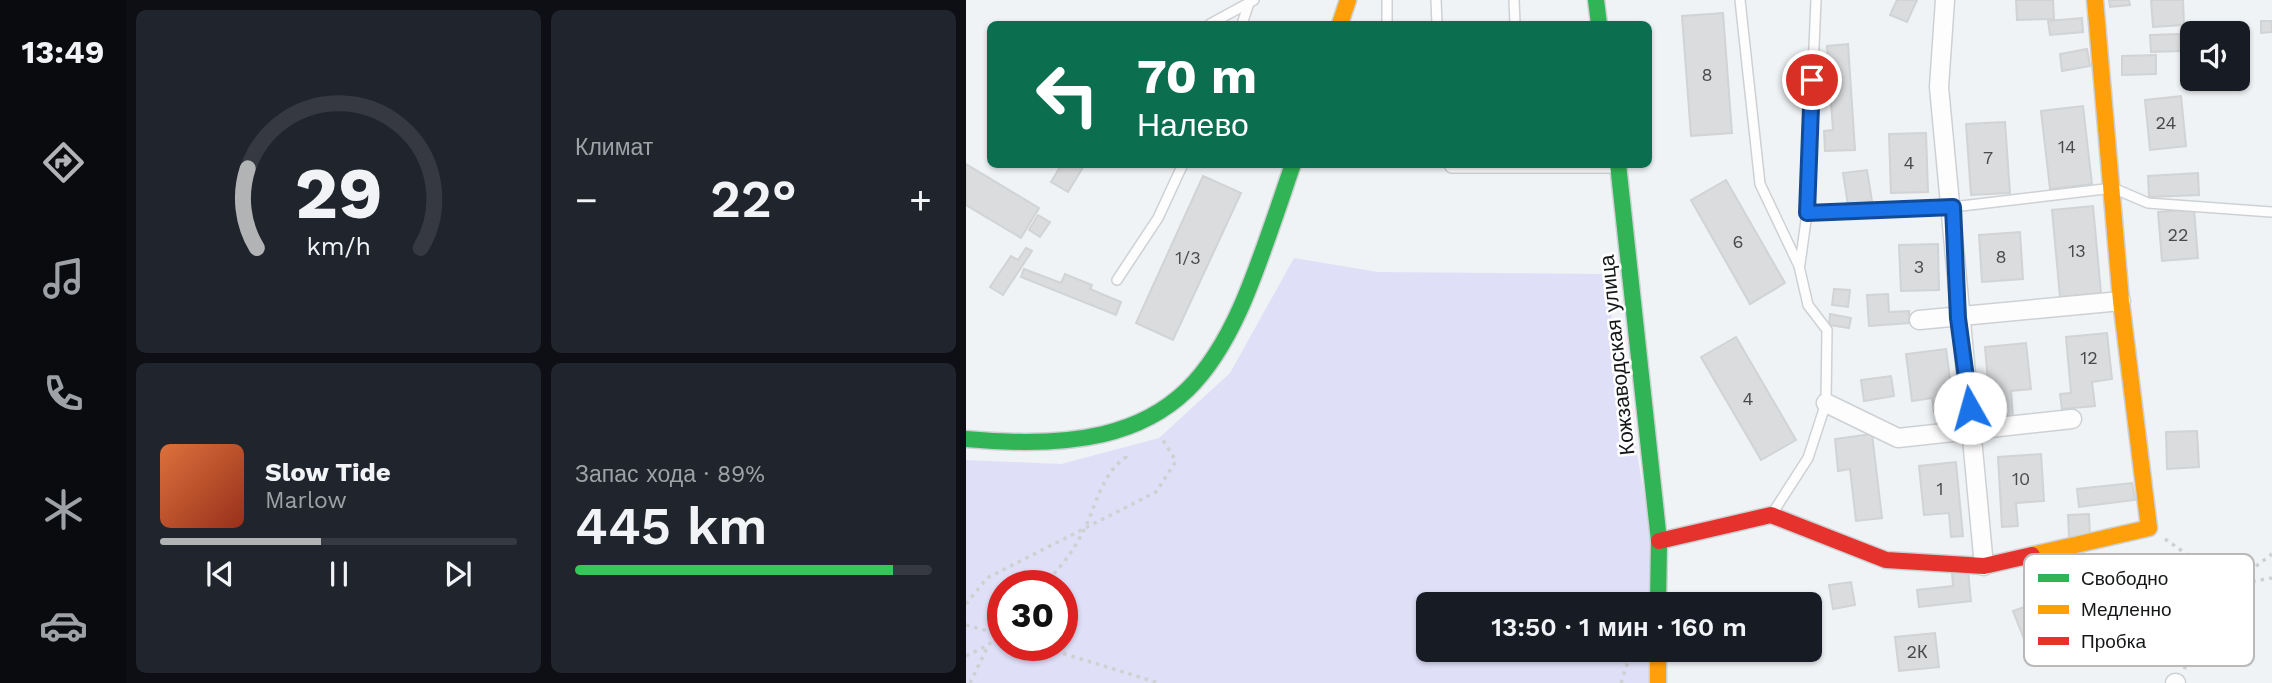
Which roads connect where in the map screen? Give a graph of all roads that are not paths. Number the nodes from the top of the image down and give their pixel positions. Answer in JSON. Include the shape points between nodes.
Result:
{"nodes":[{"id":1,"x":1348,"y":0,"type":"edge"},
{"id":2,"x":1387,"y":0,"type":"edge"},
{"id":3,"x":1436,"y":0,"type":"edge"},
{"id":4,"x":1514,"y":0,"type":"edge"},
{"id":5,"x":1596,"y":0,"type":"edge"},
{"id":6,"x":1740,"y":0,"type":"edge"},
{"id":7,"x":1816,"y":0,"type":"edge"},
{"id":8,"x":1945,"y":0,"type":"edge"},
{"id":9,"x":2095,"y":0,"type":"edge"},
{"id":10,"x":1252,"y":1,"type":"edge"},
{"id":11,"x":1215,"y":21,"type":"edge"},
{"id":12,"x":1243,"y":21,"type":"edge"},
{"id":13,"x":1341,"y":21,"type":"edge"},
{"id":14,"x":1387,"y":21,"type":"edge"},
{"id":15,"x":1437,"y":21,"type":"edge"},
{"id":16,"x":1516,"y":21,"type":"edge"},
{"id":17,"x":1599,"y":21,"type":"edge"},
{"id":18,"x":1181,"y":168,"type":"edge"},
{"id":19,"x":1292,"y":168,"type":"edge"},
{"id":20,"x":1618,"y":168,"type":"edge"},
{"id":21,"x":2113,"y":188,"type":"junction"},
{"id":22,"x":1953,"y":207,"type":"junction"},
{"id":23,"x":2271,"y":212,"type":"edge"},
{"id":24,"x":1807,"y":213,"type":"junction"},
{"id":25,"x":1799,"y":265,"type":"junction"},
{"id":26,"x":1116,"y":280,"type":"dead end"},
{"id":27,"x":2121,"y":301,"type":"junction"},
{"id":28,"x":1958,"y":318,"type":"junction"},
{"id":29,"x":1919,"y":320,"type":"dead end"},
{"id":30,"x":1826,"y":403,"type":"junction"},
{"id":31,"x":2072,"y":419,"type":"dead end"},
{"id":32,"x":1973,"y":430,"type":"junction"},
{"id":33,"x":966,"y":439,"type":"edge"},
{"id":34,"x":1771,"y":515,"type":"junction"},
{"id":35,"x":1659,"y":541,"type":"junction"},
{"id":36,"x":2036,"y":554,"type":"edge"},
{"id":37,"x":2024,"y":557,"type":"edge"},
{"id":38,"x":1984,"y":566,"type":"junction"},
{"id":39,"x":1658,"y":592,"type":"edge"},
{"id":40,"x":1658,"y":662,"type":"edge"},
{"id":41,"x":1658,"y":683,"type":"edge"}],
"edges":[{"from":1,"to":13,"type":"street"},
{"from":2,"to":14,"type":"lane"},
{"from":3,"to":15,"type":"lane"},
{"from":4,"to":16,"type":"lane"},
{"from":5,"to":17,"type":"street"},
{"from":6,"to":25,"type":"lane","via":[[1760,184]]},
{"from":7,"to":24,"type":"lane"},
{"from":8,"to":22,"type":"street","via":[[1939,87]]},
{"from":9,"to":21,"type":"street"},
{"from":10,"to":11,"type":"lane"},
{"from":10,"to":12,"type":"lane"},
{"from":18,"to":26,"type":"lane","via":[[1158,218]]},
{"from":19,"to":33,"type":"street","via":[[1237,317],[1200,379],[1177,401],[1119,432],[1055,444]]},
{"from":20,"to":35,"type":"street","name":"Кожзаводская улица"},
{"from":21,"to":22,"type":"lane"},
{"from":21,"to":23,"type":"lane","via":[[2148,203]]},
{"from":21,"to":27,"type":"street"},
{"from":22,"to":24,"type":"lane"},
{"from":22,"to":28,"type":"street"},
{"from":24,"to":25,"type":"lane"},
{"from":25,"to":30,"type":"lane","via":[[1808,305],[1827,330]]},
{"from":27,"to":28,"type":"street"},
{"from":27,"to":36,"type":"street","via":[[2149,528]]},
{"from":28,"to":29,"type":"street"},
{"from":28,"to":32,"type":"street"},
{"from":30,"to":32,"type":"street","via":[[1898,438]]},
{"from":30,"to":34,"type":"lane","via":[[1808,458]]},
{"from":31,"to":32,"type":"street"},
{"from":32,"to":38,"type":"street"},
{"from":34,"to":35,"type":"street"},
{"from":34,"to":38,"type":"street","via":[[1886,560]]},
{"from":35,"to":39,"type":"street","name":"Кожзаводская улица"},
{"from":37,"to":38,"type":"street"},
{"from":40,"to":41,"type":"street"}]}
